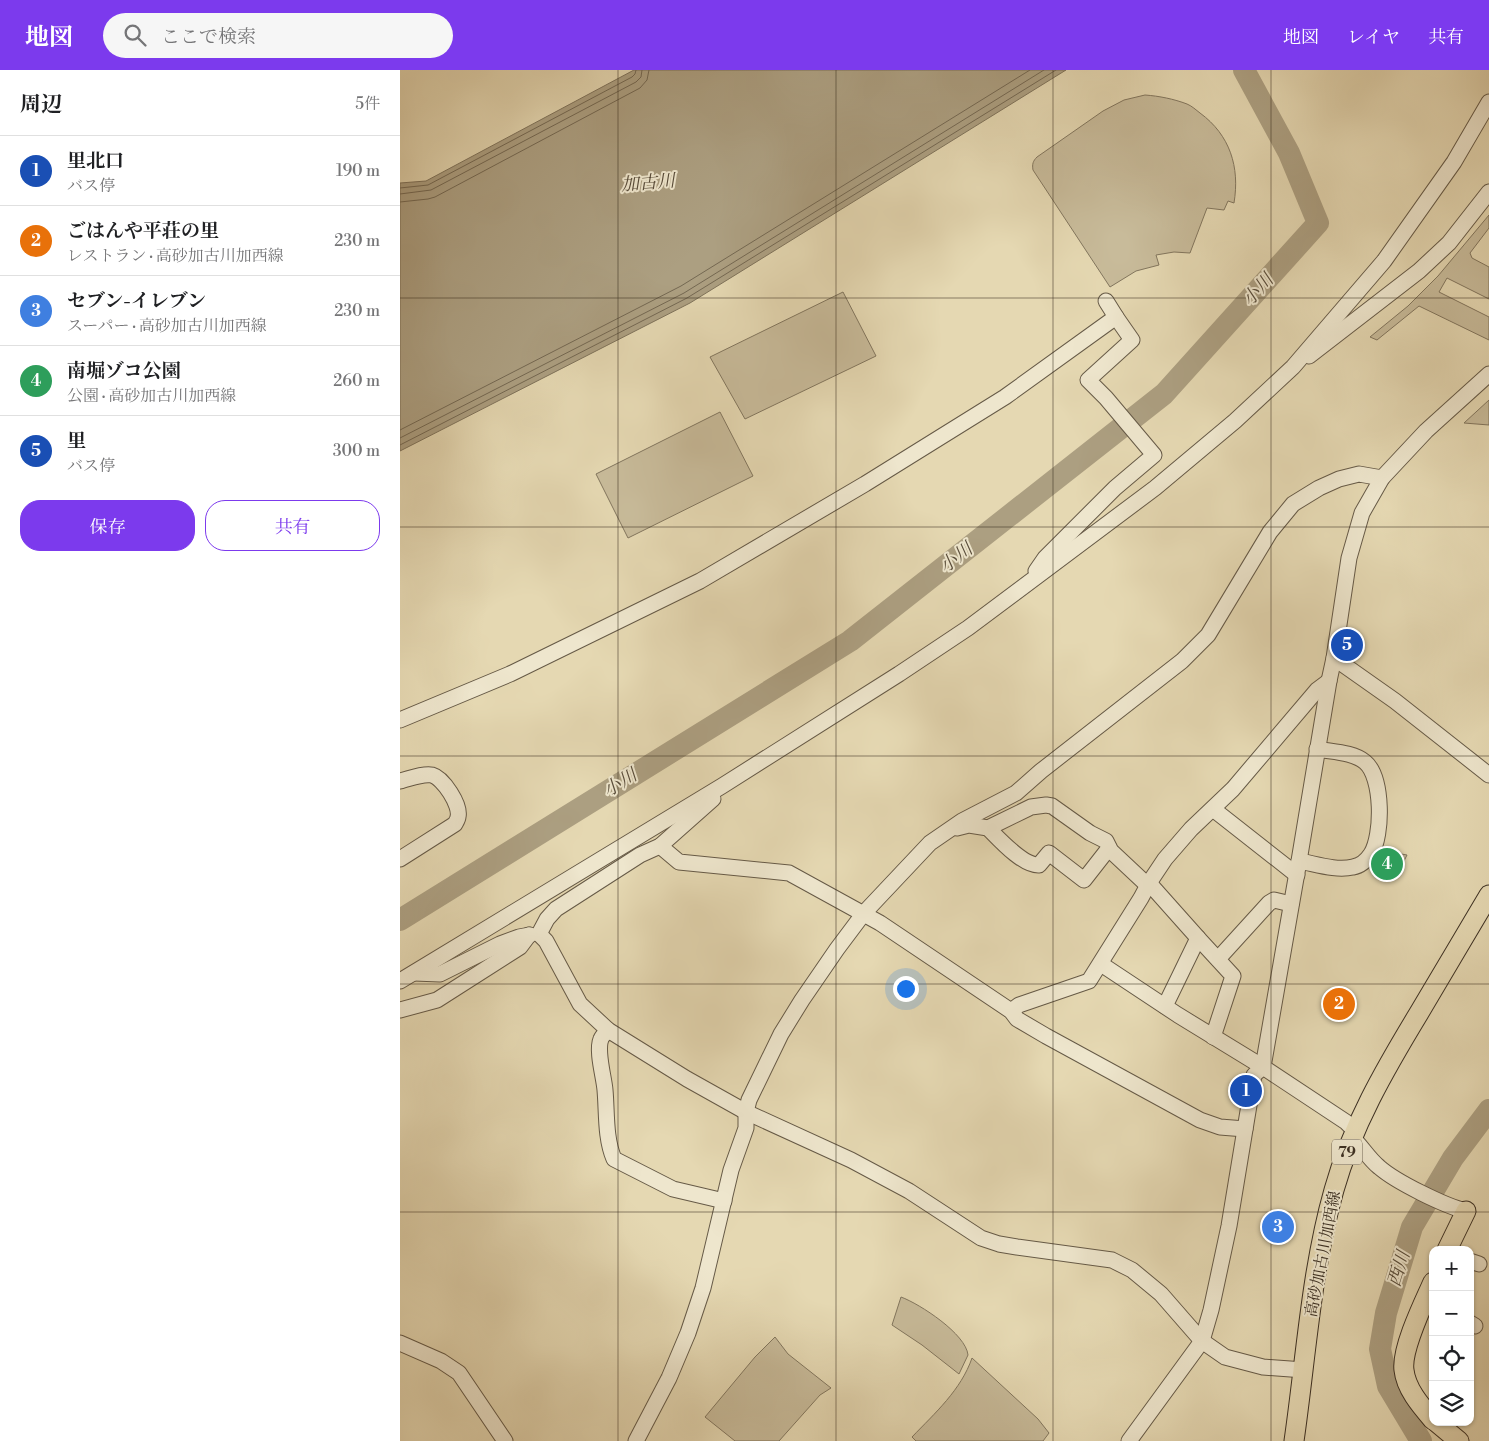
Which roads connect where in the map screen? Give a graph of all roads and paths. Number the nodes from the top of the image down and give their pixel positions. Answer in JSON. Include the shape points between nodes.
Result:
{"nodes":[{"id":1,"x":1489,"y":102,"type":"edge"},
{"id":2,"x":1489,"y":192,"type":"edge"},
{"id":3,"x":1106,"y":301,"type":"dead end"},
{"id":4,"x":1116,"y":317,"type":"junction"},
{"id":5,"x":1293,"y":367,"type":"junction"},
{"id":6,"x":1489,"y":374,"type":"edge"},
{"id":7,"x":1382,"y":478,"type":"junction"},
{"id":8,"x":1029,"y":581,"type":"junction"},
{"id":9,"x":1334,"y":658,"type":"junction"},
{"id":10,"x":1329,"y":681,"type":"junction"},
{"id":11,"x":400,"y":720,"type":"edge"},
{"id":12,"x":1317,"y":749,"type":"junction"},
{"id":13,"x":1489,"y":775,"type":"edge"},
{"id":14,"x":400,"y":781,"type":"edge"},
{"id":15,"x":722,"y":786,"type":"junction"},
{"id":16,"x":1213,"y":809,"type":"junction"},
{"id":17,"x":988,"y":828,"type":"junction"},
{"id":18,"x":952,"y":829,"type":"junction"},
{"id":19,"x":660,"y":846,"type":"junction"},
{"id":20,"x":1109,"y":848,"type":"junction"},
{"id":21,"x":400,"y":859,"type":"edge"},
{"id":22,"x":1298,"y":868,"type":"junction"},
{"id":23,"x":1148,"y":882,"type":"junction"},
{"id":24,"x":1489,"y":895,"type":"edge"},
{"id":25,"x":1291,"y":904,"type":"junction"},
{"id":26,"x":864,"y":913,"type":"junction"},
{"id":27,"x":534,"y":935,"type":"junction"},
{"id":28,"x":1198,"y":938,"type":"junction"},
{"id":29,"x":1218,"y":959,"type":"junction"},
{"id":30,"x":1101,"y":964,"type":"junction"},
{"id":31,"x":414,"y":973,"type":"junction"},
{"id":32,"x":400,"y":981,"type":"edge"},
{"id":33,"x":1164,"y":1006,"type":"junction"},
{"id":34,"x":400,"y":1010,"type":"edge"},
{"id":35,"x":1011,"y":1011,"type":"junction"},
{"id":36,"x":608,"y":1030,"type":"junction"},
{"id":37,"x":1213,"y":1037,"type":"junction"},
{"id":38,"x":1263,"y":1067,"type":"junction"},
{"id":39,"x":746,"y":1112,"type":"junction"},
{"id":40,"x":1246,"y":1129,"type":"junction"},
{"id":41,"x":1354,"y":1135,"type":"junction"},
{"id":42,"x":724,"y":1201,"type":"junction"},
{"id":43,"x":1463,"y":1210,"type":"joint"},
{"id":44,"x":1449,"y":1246,"type":"edge"},
{"id":45,"x":1429,"y":1291,"type":"edge"},
{"id":46,"x":1202,"y":1340,"type":"junction"},
{"id":47,"x":400,"y":1343,"type":"edge"},
{"id":48,"x":1304,"y":1370,"type":"junction"},
{"id":49,"x":1429,"y":1415,"type":"edge"},
{"id":50,"x":1441,"y":1426,"type":"edge"},
{"id":51,"x":505,"y":1441,"type":"edge"},
{"id":52,"x":636,"y":1441,"type":"edge"},
{"id":53,"x":1129,"y":1441,"type":"edge"},
{"id":54,"x":1294,"y":1441,"type":"edge"},
{"id":55,"x":1459,"y":1441,"type":"edge"}],
"edges":[{"from":1,"to":5,"type":"street","via":[[1454,162],[1384,261]]},
{"from":2,"to":5,"type":"street","via":[[1448,243],[1419,271]]},
{"from":3,"to":4,"type":"street"},
{"from":4,"to":8,"type":"street","via":[[1132,340],[1088,380],[1154,455],[1115,488],[1044,558]]},
{"from":4,"to":11,"type":"street","via":[[1005,397],[865,484],[700,580],[510,674]]},
{"from":5,"to":8,"type":"street","via":[[1155,488]]},
{"from":6,"to":7,"type":"street","via":[[1426,431]]},
{"from":7,"to":9,"type":"street","via":[[1362,512],[1348,558]]},
{"from":7,"to":18,"type":"street","via":[[1359,474],[1339,479],[1293,504],[1270,532],[1208,635],[1182,661],[1016,793]]},
{"from":8,"to":15,"type":"street","via":[[968,628]]},
{"from":9,"to":10,"type":"street"},
{"from":9,"to":13,"type":"street"},
{"from":10,"to":12,"type":"street"},
{"from":10,"to":16,"type":"street","via":[[1317,690]]},
{"from":12,"to":22,"type":"street"},
{"from":12,"to":22,"type":"street","via":[[1348,755],[1364,761],[1370,768],[1379,809],[1377,839],[1372,853],[1353,867]]},
{"from":14,"to":21,"type":"street","via":[[434,775],[441,779],[456,801],[458,811],[455,824]]},
{"from":15,"to":19,"type":"street","via":[[712,801]]},
{"from":15,"to":31,"type":"street"},
{"from":16,"to":22,"type":"street"},
{"from":16,"to":23,"type":"street","via":[[1191,829]]},
{"from":17,"to":18,"type":"street","via":[[970,825]]},
{"from":17,"to":20,"type":"street","via":[[1031,807],[1046,805],[1106,841]]},
{"from":17,"to":20,"type":"street","via":[[1030,863],[1039,865],[1049,853],[1084,880]]},
{"from":18,"to":26,"type":"street","via":[[930,843]]},
{"from":19,"to":26,"type":"street","via":[[679,862],[789,873]]},
{"from":19,"to":27,"type":"street","via":[[640,855],[556,909]]},
{"from":20,"to":23,"type":"street"},
{"from":22,"to":25,"type":"street"},
{"from":23,"to":28,"type":"street"},
{"from":23,"to":30,"type":"street","via":[[1142,898]]},
{"from":24,"to":41,"type":"main road","name":"高砂加古川加西線","number":"79","via":[[1372,1094]]},
{"from":25,"to":29,"type":"street","via":[[1274,900],[1269,903]]},
{"from":25,"to":38,"type":"street"},
{"from":26,"to":35,"type":"street"},
{"from":26,"to":39,"type":"street","via":[[781,1034]]},
{"from":27,"to":31,"type":"street","via":[[500,944],[440,974]]},
{"from":27,"to":34,"type":"street","via":[[437,1000]]},
{"from":27,"to":36,"type":"street","via":[[546,941],[580,1004]]},
{"from":28,"to":29,"type":"street"},
{"from":28,"to":33,"type":"street"},
{"from":29,"to":37,"type":"street","via":[[1234,976]]},
{"from":30,"to":33,"type":"street"},
{"from":30,"to":35,"type":"street","via":[[1089,981]]},
{"from":31,"to":32,"type":"street"},
{"from":33,"to":37,"type":"street"},
{"from":35,"to":40,"type":"street","via":[[1046,1036],[1200,1120],[1220,1127]]},
{"from":36,"to":39,"type":"street"},
{"from":36,"to":42,"type":"street","via":[[600,1040],[600,1055],[614,1159],[673,1189]]},
{"from":37,"to":38,"type":"street"},
{"from":38,"to":40,"type":"street","via":[[1254,1075]]},
{"from":38,"to":41,"type":"street","via":[[1346,1122]]},
{"from":39,"to":42,"type":"street","via":[[746,1128]]},
{"from":39,"to":46,"type":"street","via":[[851,1160],[909,1191],[981,1238],[1018,1247],[1112,1260],[1132,1270],[1161,1294]]},
{"from":40,"to":46,"type":"street","via":[[1229,1226]]},
{"from":41,"to":43,"type":"street","via":[[1378,1167],[1391,1176]]},
{"from":41,"to":48,"type":"main road","name":"高砂加古川加西線","number":"79","via":[[1334,1190],[1324,1231]]},
{"from":42,"to":52,"type":"street","via":[[703,1288],[688,1333]]},
{"from":43,"to":44,"type":"main road"},
{"from":45,"to":49,"type":"main road","via":[[1415,1323],[1404,1369],[1415,1398]]},
{"from":46,"to":48,"type":"street","via":[[1225,1357],[1262,1367]]},
{"from":46,"to":53,"type":"street"},
{"from":47,"to":51,"type":"street","via":[[441,1361],[459,1373]]},
{"from":48,"to":54,"type":"main road","name":"高砂加古川加西線","number":"79"},
{"from":50,"to":55,"type":"main road"}]}
